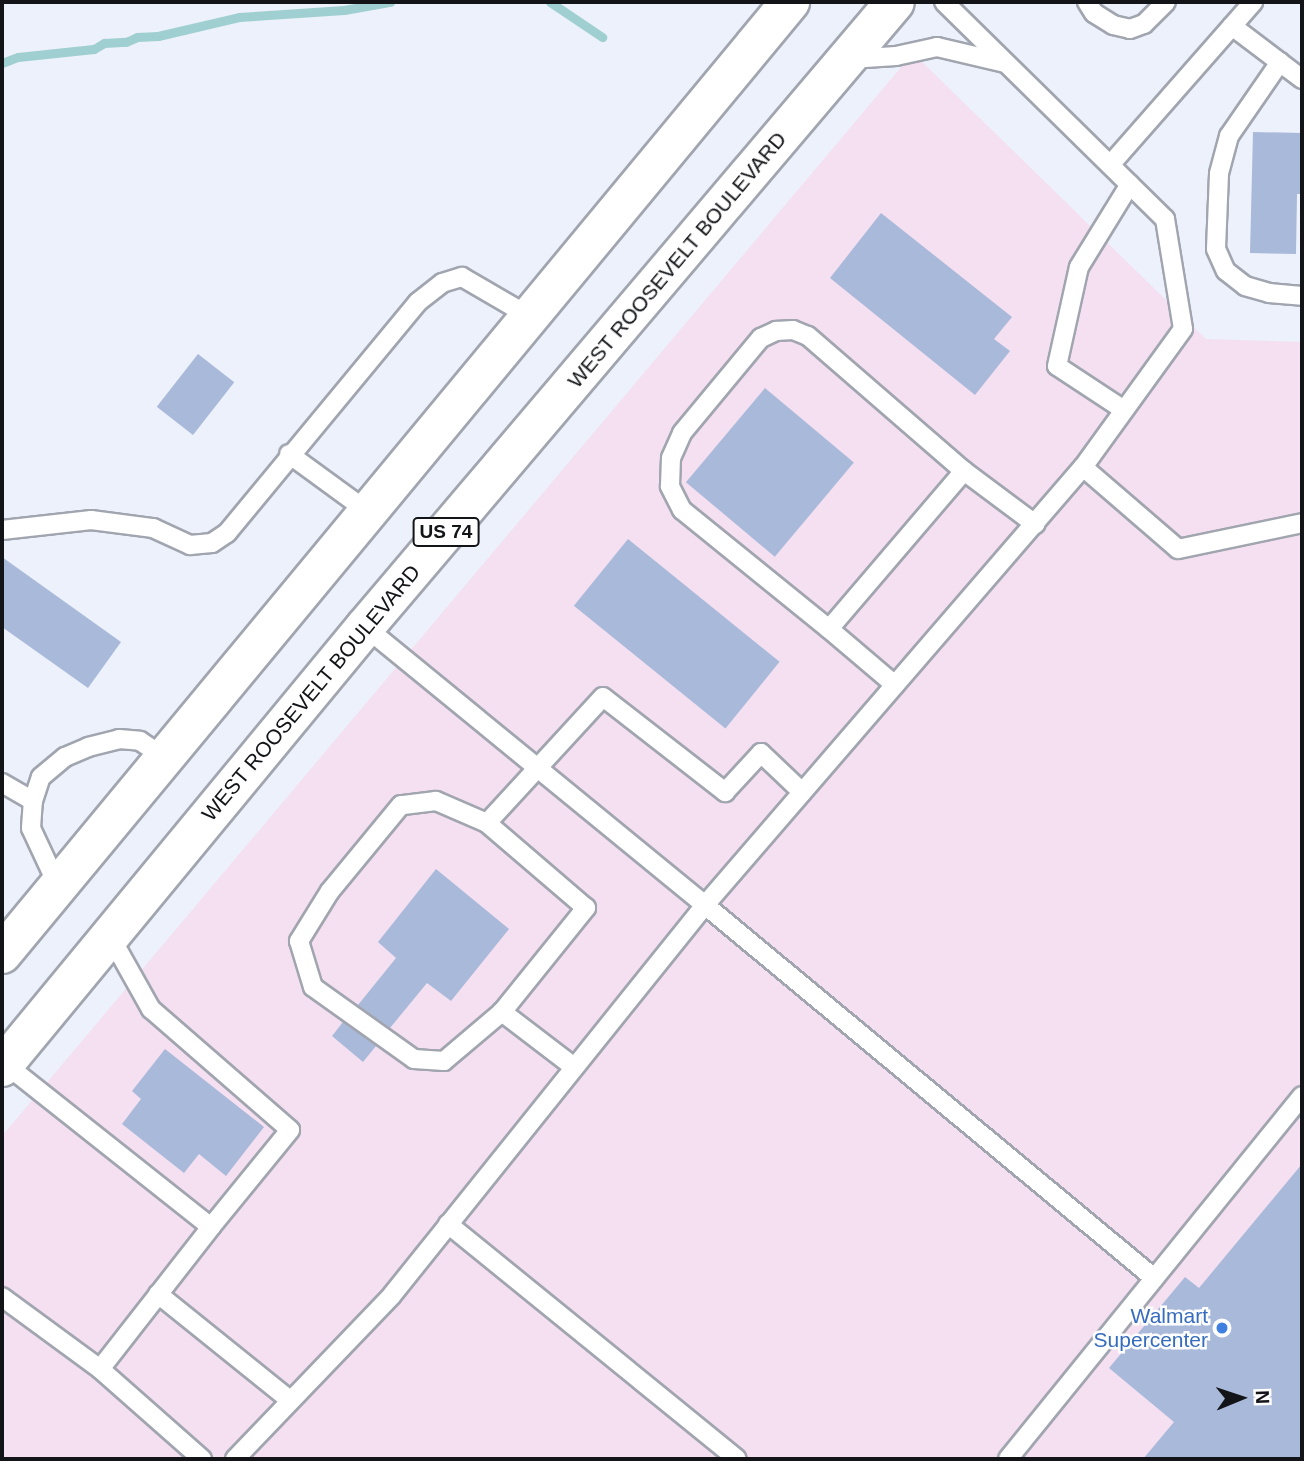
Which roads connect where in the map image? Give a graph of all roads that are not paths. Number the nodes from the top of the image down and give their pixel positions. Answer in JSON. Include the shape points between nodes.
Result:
{"nodes":[{"id":1,"x":790,"y":2,"type":"edge"},
{"id":2,"x":895,"y":2,"type":"edge"},
{"id":3,"x":944,"y":2,"type":"edge"},
{"id":4,"x":1087,"y":2,"type":"edge"},
{"id":5,"x":1166,"y":2,"type":"edge"},
{"id":6,"x":1253,"y":2,"type":"edge"},
{"id":7,"x":1233,"y":26,"type":"junction"},
{"id":8,"x":847,"y":59,"type":"junction"},
{"id":9,"x":1280,"y":62,"type":"junction"},
{"id":10,"x":1006,"y":63,"type":"junction"},
{"id":11,"x":1302,"y":79,"type":"edge"},
{"id":12,"x":1110,"y":165,"type":"junction"},
{"id":13,"x":1130,"y":184,"type":"junction"},
{"id":14,"x":1302,"y":296,"type":"edge"},
{"id":15,"x":529,"y":316,"type":"junction"},
{"id":16,"x":1124,"y":410,"type":"junction"},
{"id":17,"x":289,"y":454,"type":"junction"},
{"id":18,"x":1083,"y":467,"type":"junction"},
{"id":19,"x":964,"y":471,"type":"junction"},
{"id":20,"x":367,"y":511,"type":"junction"},
{"id":21,"x":1302,"y":523,"type":"edge"},
{"id":22,"x":1035,"y":524,"type":"junction"},
{"id":23,"x":2,"y":530,"type":"edge"},
{"id":24,"x":365,"y":627,"type":"junction"},
{"id":25,"x":830,"y":629,"type":"junction"},
{"id":26,"x":895,"y":685,"type":"junction"},
{"id":27,"x":164,"y":757,"type":"junction"},
{"id":28,"x":537,"y":767,"type":"junction"},
{"id":29,"x":2,"y":783,"type":"edge"},
{"id":30,"x":802,"y":792,"type":"junction"},
{"id":31,"x":33,"y":801,"type":"junction"},
{"id":32,"x":487,"y":823,"type":"junction"},
{"id":33,"x":58,"y":886,"type":"junction"},
{"id":34,"x":705,"y":905,"type":"junction"},
{"id":35,"x":110,"y":936,"type":"junction"},
{"id":36,"x":2,"y":954,"type":"edge"},
{"id":37,"x":502,"y":1012,"type":"junction"},
{"id":38,"x":3,"y":1065,"type":"edge"},
{"id":39,"x":574,"y":1067,"type":"junction"},
{"id":40,"x":1302,"y":1096,"type":"edge"},
{"id":41,"x":448,"y":1224,"type":"junction"},
{"id":42,"x":211,"y":1227,"type":"junction"},
{"id":43,"x":1154,"y":1278,"type":"junction"},
{"id":44,"x":159,"y":1294,"type":"junction"},
{"id":45,"x":2,"y":1297,"type":"edge"},
{"id":46,"x":100,"y":1369,"type":"junction"},
{"id":47,"x":290,"y":1400,"type":"junction"},
{"id":48,"x":202,"y":1459,"type":"edge"},
{"id":49,"x":234,"y":1459,"type":"edge"},
{"id":50,"x":737,"y":1459,"type":"edge"},
{"id":51,"x":1008,"y":1459,"type":"edge"}],
"edges":[{"from":1,"to":15,"type":"highway"},
{"from":2,"to":8,"type":"highway","name":"WEST ROOSEVELT BOULEVARD","number":"US 74"},
{"from":3,"to":10,"type":"lane"},
{"from":4,"to":5,"type":"lane","via":[[1094,13],[1113,25],[1130,29],[1144,24]]},
{"from":6,"to":7,"type":"lane"},
{"from":7,"to":9,"type":"lane"},
{"from":7,"to":12,"type":"lane"},
{"from":8,"to":10,"type":"lane","via":[[896,56],[937,47]]},
{"from":8,"to":24,"type":"highway","name":"WEST ROOSEVELT BOULEVARD","number":"US 74"},
{"from":9,"to":11,"type":"lane"},
{"from":9,"to":14,"type":"lane","via":[[1229,136],[1219,174],[1216,249],[1226,271],[1245,286]]},
{"from":10,"to":12,"type":"lane"},
{"from":12,"to":13,"type":"lane"},
{"from":13,"to":16,"type":"lane","via":[[1165,219],[1183,330]]},
{"from":13,"to":16,"type":"lane","via":[[1079,267],[1056,366]]},
{"from":15,"to":17,"type":"lane","via":[[462,277],[442,283],[418,302]]},
{"from":15,"to":20,"type":"highway"},
{"from":16,"to":18,"type":"lane"},
{"from":17,"to":20,"type":"lane"},
{"from":17,"to":23,"type":"lane","via":[[227,533],[212,543],[190,545],[153,528],[101,520]]},
{"from":18,"to":21,"type":"lane","via":[[1178,549]]},
{"from":18,"to":22,"type":"lane"},
{"from":19,"to":22,"type":"lane"},
{"from":19,"to":25,"type":"lane"},
{"from":19,"to":25,"type":"lane","via":[[808,337],[793,330],[761,338],[682,433],[671,458],[670,486],[682,510]]},
{"from":20,"to":27,"type":"highway"},
{"from":22,"to":26,"type":"lane"},
{"from":24,"to":28,"type":"lane"},
{"from":24,"to":35,"type":"highway","name":"WEST ROOSEVELT BOULEVARD","number":"US 74"},
{"from":25,"to":26,"type":"lane"},
{"from":26,"to":30,"type":"lane"},
{"from":27,"to":31,"type":"lane","via":[[140,741],[119,738],[88,747],[65,757],[41,777]]},
{"from":27,"to":33,"type":"highway"},
{"from":28,"to":30,"type":"lane","via":[[603,697],[725,792],[761,754]]},
{"from":28,"to":32,"type":"lane"},
{"from":28,"to":34,"type":"lane"},
{"from":29,"to":31,"type":"lane"},
{"from":30,"to":34,"type":"lane"},
{"from":31,"to":33,"type":"lane","via":[[31,828]]},
{"from":32,"to":37,"type":"lane","via":[[586,908]]},
{"from":32,"to":37,"type":"lane","via":[[436,801],[401,805],[330,891],[299,941],[313,987],[414,1059],[444,1061]]},
{"from":33,"to":36,"type":"highway"},
{"from":34,"to":39,"type":"lane"},
{"from":34,"to":43,"type":"lane"},
{"from":35,"to":38,"type":"highway","name":"WEST ROOSEVELT BOULEVARD","number":"US 74"},
{"from":35,"to":42,"type":"lane","via":[[152,1009],[290,1130]]},
{"from":37,"to":39,"type":"lane"},
{"from":38,"to":42,"type":"lane"},
{"from":39,"to":41,"type":"lane"},
{"from":40,"to":43,"type":"lane"},
{"from":41,"to":47,"type":"lane","via":[[392,1295]]},
{"from":41,"to":50,"type":"lane"},
{"from":42,"to":44,"type":"lane"},
{"from":43,"to":51,"type":"lane"},
{"from":44,"to":46,"type":"lane"},
{"from":44,"to":47,"type":"lane"},
{"from":45,"to":46,"type":"lane"},
{"from":46,"to":48,"type":"lane"},
{"from":47,"to":49,"type":"lane"}]}
